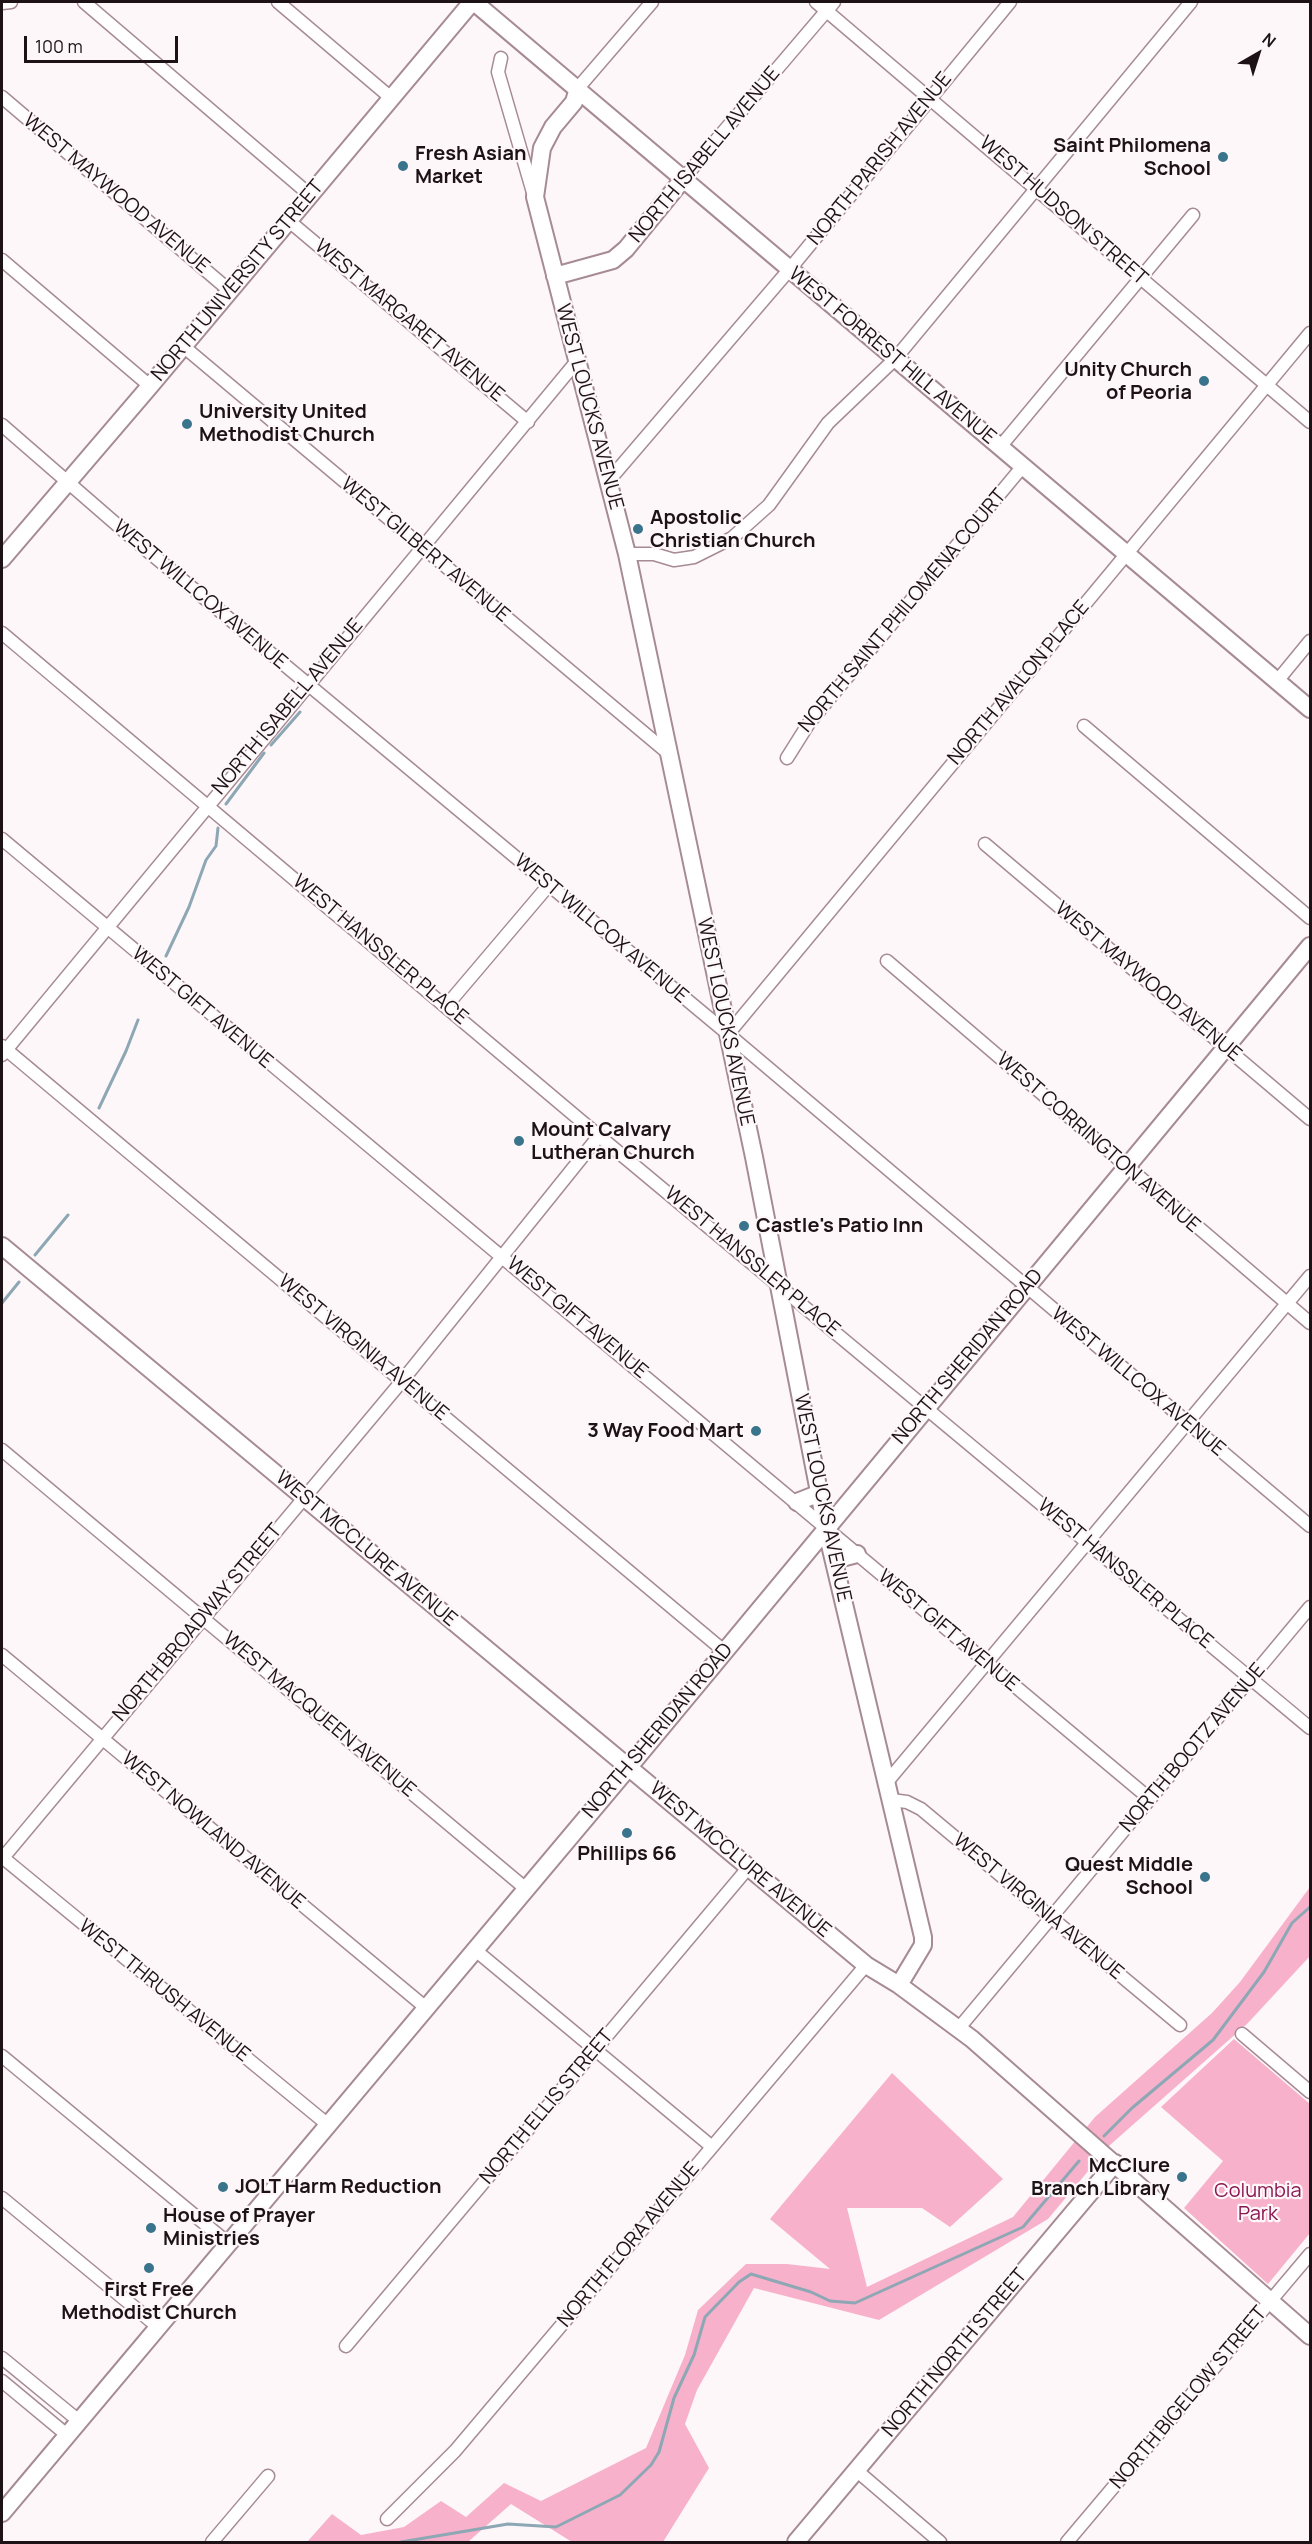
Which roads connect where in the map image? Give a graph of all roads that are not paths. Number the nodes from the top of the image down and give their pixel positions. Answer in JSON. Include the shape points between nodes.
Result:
{"nodes":[{"id":1,"x":10,"y":2,"type":"edge"},
{"id":2,"x":84,"y":2,"type":"edge"},
{"id":3,"x":278,"y":2,"type":"edge"},
{"id":4,"x":473,"y":2,"type":"edge"},
{"id":5,"x":652,"y":2,"type":"edge"},
{"id":6,"x":816,"y":2,"type":"edge"},
{"id":7,"x":1010,"y":2,"type":"edge"},
{"id":8,"x":1191,"y":2,"type":"edge"},
{"id":9,"x":2,"y":3,"type":"edge"},
{"id":10,"x":830,"y":6,"type":"edge"},
{"id":11,"x":501,"y":58,"type":"dead end"},
{"id":12,"x":578,"y":88,"type":"junction"},
{"id":13,"x":2,"y":98,"type":"edge"},
{"id":14,"x":390,"y":98,"type":"junction"},
{"id":15,"x":930,"y":98,"type":"junction"},
{"id":16,"x":684,"y":178,"type":"junction"},
{"id":17,"x":1036,"y":188,"type":"junction"},
{"id":18,"x":310,"y":195,"type":"junction"},
{"id":19,"x":535,"y":197,"type":"junction"},
{"id":20,"x":1193,"y":215,"type":"dead end"},
{"id":21,"x":289,"y":220,"type":"junction"},
{"id":22,"x":2,"y":260,"type":"edge"},
{"id":23,"x":789,"y":270,"type":"junction"},
{"id":24,"x":555,"y":276,"type":"junction"},
{"id":25,"x":1142,"y":279,"type":"junction"},
{"id":26,"x":230,"y":291,"type":"junction"},
{"id":27,"x":1311,"y":333,"type":"edge"},
{"id":28,"x":183,"y":346,"type":"junction"},
{"id":29,"x":895,"y":359,"type":"junction"},
{"id":30,"x":577,"y":361,"type":"junction"},
{"id":31,"x":1267,"y":385,"type":"junction"},
{"id":32,"x":150,"y":386,"type":"junction"},
{"id":33,"x":528,"y":422,"type":"junction"},
{"id":34,"x":1311,"y":422,"type":"edge"},
{"id":35,"x":2,"y":425,"type":"edge"},
{"id":36,"x":1000,"y":447,"type":"junction"},
{"id":37,"x":1023,"y":466,"type":"junction"},
{"id":38,"x":610,"y":480,"type":"junction"},
{"id":39,"x":67,"y":481,"type":"junction"},
{"id":40,"x":422,"y":548,"type":"junction"},
{"id":41,"x":1126,"y":554,"type":"junction"},
{"id":42,"x":627,"y":555,"type":"junction"},
{"id":43,"x":2,"y":559,"type":"edge"},
{"id":44,"x":2,"y":633,"type":"edge"},
{"id":45,"x":1311,"y":641,"type":"edge"},
{"id":46,"x":1278,"y":680,"type":"junction"},
{"id":47,"x":307,"y":685,"type":"junction"},
{"id":48,"x":1311,"y":709,"type":"edge"},
{"id":49,"x":1084,"y":726,"type":"dead end"},
{"id":50,"x":668,"y":753,"type":"junction"},
{"id":51,"x":787,"y":758,"type":"dead end"},
{"id":52,"x":206,"y":805,"type":"junction"},
{"id":53,"x":2,"y":839,"type":"edge"},
{"id":54,"x":985,"y":844,"type":"dead end"},
{"id":55,"x":548,"y":885,"type":"junction"},
{"id":56,"x":1311,"y":918,"type":"edge"},
{"id":57,"x":107,"y":930,"type":"junction"},
{"id":58,"x":1311,"y":946,"type":"edge"},
{"id":59,"x":887,"y":961,"type":"dead end"},
{"id":60,"x":447,"y":1005,"type":"junction"},
{"id":61,"x":728,"y":1034,"type":"junction"},
{"id":62,"x":1225,"y":1048,"type":"junction"},
{"id":63,"x":3,"y":1050,"type":"edge"},
{"id":64,"x":1311,"y":1119,"type":"edge"},
{"id":65,"x":599,"y":1136,"type":"junction"},
{"id":66,"x":1126,"y":1168,"type":"junction"},
{"id":67,"x":2,"y":1246,"type":"edge"},
{"id":68,"x":502,"y":1255,"type":"junction"},
{"id":69,"x":1311,"y":1276,"type":"edge"},
{"id":70,"x":778,"y":1283,"type":"junction"},
{"id":71,"x":1026,"y":1288,"type":"junction"},
{"id":72,"x":1287,"y":1304,"type":"junction"},
{"id":73,"x":1311,"y":1323,"type":"edge"},
{"id":74,"x":402,"y":1381,"type":"junction"},
{"id":75,"x":926,"y":1408,"type":"junction"},
{"id":76,"x":1188,"y":1423,"type":"junction"},
{"id":77,"x":2,"y":1450,"type":"edge"},
{"id":78,"x":820,"y":1494,"type":"junction"},
{"id":79,"x":304,"y":1497,"type":"junction"},
{"id":80,"x":796,"y":1502,"type":"junction"},
{"id":81,"x":1311,"y":1526,"type":"edge"},
{"id":82,"x":826,"y":1528,"type":"junction"},
{"id":83,"x":1087,"y":1543,"type":"junction"},
{"id":84,"x":857,"y":1554,"type":"junction"},
{"id":85,"x":834,"y":1560,"type":"junction"},
{"id":86,"x":1311,"y":1607,"type":"edge"},
{"id":87,"x":203,"y":1619,"type":"junction"},
{"id":88,"x":724,"y":1651,"type":"junction"},
{"id":89,"x":2,"y":1655,"type":"edge"},
{"id":90,"x":987,"y":1664,"type":"junction"},
{"id":91,"x":1250,"y":1679,"type":"junction"},
{"id":92,"x":1311,"y":1728,"type":"edge"},
{"id":93,"x":102,"y":1738,"type":"junction"},
{"id":94,"x":628,"y":1768,"type":"junction"},
{"id":95,"x":886,"y":1782,"type":"junction"},
{"id":96,"x":1150,"y":1799,"type":"junction"},
{"id":97,"x":891,"y":1800,"type":"junction"},
{"id":98,"x":2,"y":1858,"type":"edge"},
{"id":99,"x":748,"y":1868,"type":"junction"},
{"id":100,"x":525,"y":1888,"type":"junction"},
{"id":101,"x":1051,"y":1919,"type":"junction"},
{"id":102,"x":474,"y":1949,"type":"junction"},
{"id":103,"x":866,"y":1965,"type":"junction"},
{"id":104,"x":899,"y":1985,"type":"junction"},
{"id":105,"x":425,"y":2007,"type":"junction"},
{"id":106,"x":1180,"y":2025,"type":"dead end"},
{"id":107,"x":959,"y":2028,"type":"junction"},
{"id":108,"x":1242,"y":2034,"type":"dead end"},
{"id":109,"x":595,"y":2049,"type":"junction"},
{"id":110,"x":2,"y":2056,"type":"edge"},
{"id":111,"x":1311,"y":2092,"type":"edge"},
{"id":112,"x":327,"y":2124,"type":"junction"},
{"id":113,"x":711,"y":2146,"type":"junction"},
{"id":114,"x":1115,"y":2163,"type":"junction"},
{"id":115,"x":2,"y":2198,"type":"edge"},
{"id":116,"x":228,"y":2242,"type":"junction"},
{"id":117,"x":1311,"y":2254,"type":"edge"},
{"id":118,"x":1270,"y":2302,"type":"junction"},
{"id":119,"x":157,"y":2326,"type":"junction"},
{"id":120,"x":1311,"y":2336,"type":"edge"},
{"id":121,"x":346,"y":2346,"type":"dead end"},
{"id":122,"x":2,"y":2358,"type":"edge"},
{"id":123,"x":2,"y":2381,"type":"edge"},
{"id":124,"x":79,"y":2421,"type":"junction"},
{"id":125,"x":67,"y":2435,"type":"junction"},
{"id":126,"x":856,"y":2470,"type":"junction"},
{"id":127,"x":268,"y":2476,"type":"dead end"},
{"id":128,"x":2,"y":2513,"type":"edge"},
{"id":129,"x":387,"y":2520,"type":"dead end"},
{"id":130,"x":212,"y":2542,"type":"edge"},
{"id":131,"x":796,"y":2542,"type":"edge"},
{"id":132,"x":940,"y":2542,"type":"edge"},
{"id":133,"x":1067,"y":2542,"type":"edge"}],
"edges":[{"from":1,"to":9,"type":"street"},
{"from":2,"to":18,"type":"street"},
{"from":3,"to":14,"type":"street"},
{"from":4,"to":12,"type":"street","name":"WEST FORREST HILL AVENUE"},
{"from":4,"to":14,"type":"street","name":"NORTH UNIVERSITY STREET"},
{"from":5,"to":12,"type":"street"},
{"from":6,"to":10,"type":"street","name":"WEST HUDSON STREET"},
{"from":7,"to":15,"type":"street","name":"NORTH PARISH AVENUE"},
{"from":8,"to":17,"type":"street"},
{"from":10,"to":15,"type":"street","name":"WEST HUDSON STREET"},
{"from":10,"to":16,"type":"street","name":"NORTH ISABELL AVENUE"},
{"from":11,"to":19,"type":"street","name":"WEST LOUCKS AVENUE","via":[[498,72]]},
{"from":12,"to":16,"type":"street","name":"WEST FORREST HILL AVENUE"},
{"from":12,"to":19,"type":"street","via":[[574,102],[542,148]]},
{"from":13,"to":26,"type":"street","name":"WEST MAYWOOD AVENUE"},
{"from":14,"to":18,"type":"street","name":"NORTH UNIVERSITY STREET"},
{"from":15,"to":17,"type":"street","name":"WEST HUDSON STREET"},
{"from":15,"to":23,"type":"street","name":"NORTH PARISH AVENUE"},
{"from":16,"to":23,"type":"street","name":"WEST FORREST HILL AVENUE"},
{"from":16,"to":24,"type":"street","name":"NORTH ISABELL AVENUE","via":[[620,255]]},
{"from":17,"to":25,"type":"street","name":"WEST HUDSON STREET"},
{"from":17,"to":29,"type":"street"},
{"from":18,"to":21,"type":"street","name":"NORTH UNIVERSITY STREET"},
{"from":19,"to":24,"type":"street","name":"WEST LOUCKS AVENUE"},
{"from":20,"to":25,"type":"street"},
{"from":21,"to":26,"type":"street","name":"NORTH UNIVERSITY STREET"},
{"from":21,"to":33,"type":"street","name":"WEST MARGARET AVENUE"},
{"from":22,"to":32,"type":"street"},
{"from":23,"to":29,"type":"street","name":"WEST FORREST HILL AVENUE"},
{"from":23,"to":38,"type":"street","name":"NORTH PARISH AVENUE"},
{"from":24,"to":30,"type":"street","name":"WEST LOUCKS AVENUE"},
{"from":25,"to":31,"type":"street","name":"WEST HUDSON STREET"},
{"from":25,"to":36,"type":"street"},
{"from":26,"to":28,"type":"street","name":"NORTH UNIVERSITY STREET"},
{"from":27,"to":31,"type":"street","name":"NORTH AVALON PLACE"},
{"from":28,"to":32,"type":"street","name":"NORTH UNIVERSITY STREET"},
{"from":28,"to":40,"type":"street","name":"WEST GILBERT AVENUE"},
{"from":29,"to":36,"type":"street","name":"WEST FORREST HILL AVENUE"},
{"from":29,"to":42,"type":"street","via":[[838,412],[779,493],[732,538],[685,560],[654,554]]},
{"from":30,"to":33,"type":"street","name":"NORTH ISABELL AVENUE"},
{"from":30,"to":38,"type":"street","name":"WEST LOUCKS AVENUE"},
{"from":31,"to":34,"type":"street","name":"WEST HUDSON STREET"},
{"from":31,"to":41,"type":"street","name":"NORTH AVALON PLACE"},
{"from":32,"to":39,"type":"street","name":"NORTH UNIVERSITY STREET"},
{"from":33,"to":40,"type":"street","name":"NORTH ISABELL AVENUE"},
{"from":35,"to":39,"type":"street","name":"WEST WILLCOX AVENUE"},
{"from":36,"to":37,"type":"street","name":"WEST FORREST HILL AVENUE"},
{"from":37,"to":41,"type":"street","name":"WEST FORREST HILL AVENUE"},
{"from":37,"to":51,"type":"street","name":"NORTH SAINT PHILOMENA COURT","via":[[820,709]]},
{"from":38,"to":42,"type":"street","name":"WEST LOUCKS AVENUE"},
{"from":39,"to":43,"type":"street","name":"NORTH UNIVERSITY STREET"},
{"from":39,"to":47,"type":"street","name":"WEST WILLCOX AVENUE"},
{"from":40,"to":47,"type":"street","name":"NORTH ISABELL AVENUE"},
{"from":40,"to":50,"type":"street","name":"WEST GILBERT AVENUE"},
{"from":41,"to":46,"type":"street","name":"WEST FORREST HILL AVENUE"},
{"from":41,"to":61,"type":"street","name":"NORTH AVALON PLACE"},
{"from":42,"to":50,"type":"street","name":"WEST LOUCKS AVENUE"},
{"from":44,"to":52,"type":"street","name":"WEST HANSSLER PLACE"},
{"from":45,"to":46,"type":"street"},
{"from":46,"to":48,"type":"street","name":"WEST FORREST HILL AVENUE"},
{"from":47,"to":52,"type":"street","name":"NORTH ISABELL AVENUE"},
{"from":47,"to":55,"type":"street","name":"WEST WILLCOX AVENUE"},
{"from":49,"to":56,"type":"street"},
{"from":50,"to":61,"type":"street","name":"WEST LOUCKS AVENUE"},
{"from":52,"to":57,"type":"street","name":"NORTH ISABELL AVENUE"},
{"from":52,"to":60,"type":"street","name":"WEST HANSSLER PLACE"},
{"from":53,"to":57,"type":"street","name":"WEST GIFT AVENUE"},
{"from":54,"to":62,"type":"street","name":"WEST MAYWOOD AVENUE"},
{"from":55,"to":60,"type":"street"},
{"from":55,"to":61,"type":"street","name":"WEST WILLCOX AVENUE"},
{"from":57,"to":63,"type":"street","name":"NORTH ISABELL AVENUE"},
{"from":57,"to":68,"type":"street","name":"WEST GIFT AVENUE"},
{"from":58,"to":62,"type":"street","name":"NORTH SHERIDAN ROAD"},
{"from":59,"to":66,"type":"street","name":"WEST CORRINGTON AVENUE"},
{"from":60,"to":65,"type":"street","name":"WEST HANSSLER PLACE"},
{"from":61,"to":70,"type":"street","name":"WEST LOUCKS AVENUE"},
{"from":61,"to":71,"type":"street","name":"WEST WILLCOX AVENUE"},
{"from":62,"to":64,"type":"street","name":"WEST MAYWOOD AVENUE"},
{"from":62,"to":66,"type":"street","name":"NORTH SHERIDAN ROAD"},
{"from":63,"to":74,"type":"street","name":"WEST VIRGINIA AVENUE"},
{"from":65,"to":68,"type":"street","name":"NORTH BROADWAY STREET"},
{"from":65,"to":70,"type":"street","name":"WEST HANSSLER PLACE"},
{"from":66,"to":71,"type":"street","name":"NORTH SHERIDAN ROAD"},
{"from":66,"to":72,"type":"street","name":"WEST CORRINGTON AVENUE"},
{"from":67,"to":79,"type":"street","name":"WEST MCCLURE AVENUE"},
{"from":68,"to":74,"type":"street","name":"NORTH BROADWAY STREET"},
{"from":68,"to":80,"type":"street","name":"WEST GIFT AVENUE"},
{"from":69,"to":72,"type":"street"},
{"from":70,"to":75,"type":"street","name":"WEST HANSSLER PLACE"},
{"from":70,"to":78,"type":"street","name":"WEST LOUCKS AVENUE"},
{"from":71,"to":75,"type":"street","name":"NORTH SHERIDAN ROAD"},
{"from":71,"to":76,"type":"street","name":"WEST WILLCOX AVENUE"},
{"from":72,"to":73,"type":"street","name":"WEST CORRINGTON AVENUE"},
{"from":72,"to":76,"type":"street"},
{"from":74,"to":79,"type":"street","name":"NORTH BROADWAY STREET"},
{"from":74,"to":88,"type":"street","name":"WEST VIRGINIA AVENUE"},
{"from":75,"to":82,"type":"street","name":"NORTH SHERIDAN ROAD"},
{"from":75,"to":83,"type":"street","name":"WEST HANSSLER PLACE"},
{"from":76,"to":81,"type":"street","name":"WEST WILLCOX AVENUE"},
{"from":76,"to":83,"type":"street"},
{"from":77,"to":87,"type":"street","name":"WEST MACQUEEN AVENUE"},
{"from":78,"to":80,"type":"street"},
{"from":78,"to":82,"type":"street","name":"WEST LOUCKS AVENUE"},
{"from":79,"to":87,"type":"street","name":"NORTH BROADWAY STREET"},
{"from":79,"to":94,"type":"street","name":"WEST MCCLURE AVENUE"},
{"from":80,"to":82,"type":"street","name":"WEST GIFT AVENUE"},
{"from":82,"to":84,"type":"street","name":"WEST GIFT AVENUE"},
{"from":82,"to":85,"type":"street","name":"WEST LOUCKS AVENUE"},
{"from":82,"to":88,"type":"street","name":"NORTH SHERIDAN ROAD"},
{"from":83,"to":90,"type":"street"},
{"from":83,"to":91,"type":"street","name":"WEST HANSSLER PLACE"},
{"from":84,"to":85,"type":"street"},
{"from":84,"to":90,"type":"street","name":"WEST GIFT AVENUE"},
{"from":85,"to":95,"type":"street","name":"WEST LOUCKS AVENUE"},
{"from":86,"to":91,"type":"street","name":"NORTH BOOTZ AVENUE"},
{"from":87,"to":93,"type":"street","name":"NORTH BROADWAY STREET"},
{"from":87,"to":100,"type":"street","name":"WEST MACQUEEN AVENUE"},
{"from":88,"to":94,"type":"street","name":"NORTH SHERIDAN ROAD"},
{"from":89,"to":93,"type":"street","name":"WEST NOWLAND AVENUE"},
{"from":90,"to":95,"type":"street"},
{"from":90,"to":96,"type":"street","name":"WEST GIFT AVENUE"},
{"from":91,"to":92,"type":"street","name":"WEST HANSSLER PLACE"},
{"from":91,"to":96,"type":"street","name":"NORTH BOOTZ AVENUE"},
{"from":93,"to":98,"type":"street","name":"NORTH BROADWAY STREET"},
{"from":93,"to":105,"type":"street","name":"WEST NOWLAND AVENUE"},
{"from":94,"to":99,"type":"street","name":"WEST MCCLURE AVENUE"},
{"from":94,"to":100,"type":"street","name":"NORTH SHERIDAN ROAD"},
{"from":95,"to":97,"type":"street","name":"WEST LOUCKS AVENUE"},
{"from":96,"to":101,"type":"street","name":"NORTH BOOTZ AVENUE"},
{"from":97,"to":101,"type":"street","name":"WEST VIRGINIA AVENUE","via":[[921,1809]]},
{"from":97,"to":104,"type":"street","name":"WEST LOUCKS AVENUE","via":[[923,1945]]},
{"from":98,"to":112,"type":"street","name":"WEST THRUSH AVENUE"},
{"from":99,"to":103,"type":"street","name":"WEST MCCLURE AVENUE"},
{"from":99,"to":109,"type":"street","name":"NORTH ELLIS STREET"},
{"from":100,"to":102,"type":"street","name":"NORTH SHERIDAN ROAD"},
{"from":101,"to":106,"type":"street","name":"WEST VIRGINIA AVENUE"},
{"from":101,"to":107,"type":"street","name":"NORTH BOOTZ AVENUE"},
{"from":102,"to":105,"type":"street","name":"NORTH SHERIDAN ROAD"},
{"from":102,"to":109,"type":"street"},
{"from":103,"to":104,"type":"street","name":"WEST MCCLURE AVENUE"},
{"from":103,"to":113,"type":"street","name":"NORTH FLORA AVENUE"},
{"from":104,"to":107,"type":"street","name":"WEST MCCLURE AVENUE"},
{"from":105,"to":112,"type":"street","name":"NORTH SHERIDAN ROAD"},
{"from":107,"to":114,"type":"street","name":"WEST MCCLURE AVENUE"},
{"from":108,"to":111,"type":"street"},
{"from":109,"to":113,"type":"street"},
{"from":109,"to":121,"type":"street","name":"NORTH ELLIS STREET"},
{"from":110,"to":116,"type":"street"},
{"from":112,"to":116,"type":"street","name":"NORTH SHERIDAN ROAD"},
{"from":113,"to":129,"type":"street","name":"NORTH FLORA AVENUE","via":[[462,2444]]},
{"from":114,"to":118,"type":"street","name":"WEST MCCLURE AVENUE"},
{"from":114,"to":126,"type":"street","name":"NORTH NORTH STREET"},
{"from":115,"to":119,"type":"street"},
{"from":116,"to":119,"type":"street","name":"NORTH SHERIDAN ROAD"},
{"from":117,"to":118,"type":"street","name":"NORTH BIGELOW STREET"},
{"from":118,"to":120,"type":"street","name":"WEST MCCLURE AVENUE"},
{"from":118,"to":133,"type":"street","name":"NORTH BIGELOW STREET"},
{"from":119,"to":124,"type":"street","name":"NORTH SHERIDAN ROAD"},
{"from":122,"to":124,"type":"street"},
{"from":123,"to":125,"type":"street"},
{"from":124,"to":125,"type":"street","name":"NORTH SHERIDAN ROAD"},
{"from":125,"to":128,"type":"street","name":"NORTH SHERIDAN ROAD"},
{"from":126,"to":131,"type":"street","name":"NORTH NORTH STREET"},
{"from":126,"to":132,"type":"street"},
{"from":127,"to":130,"type":"street"}]}
